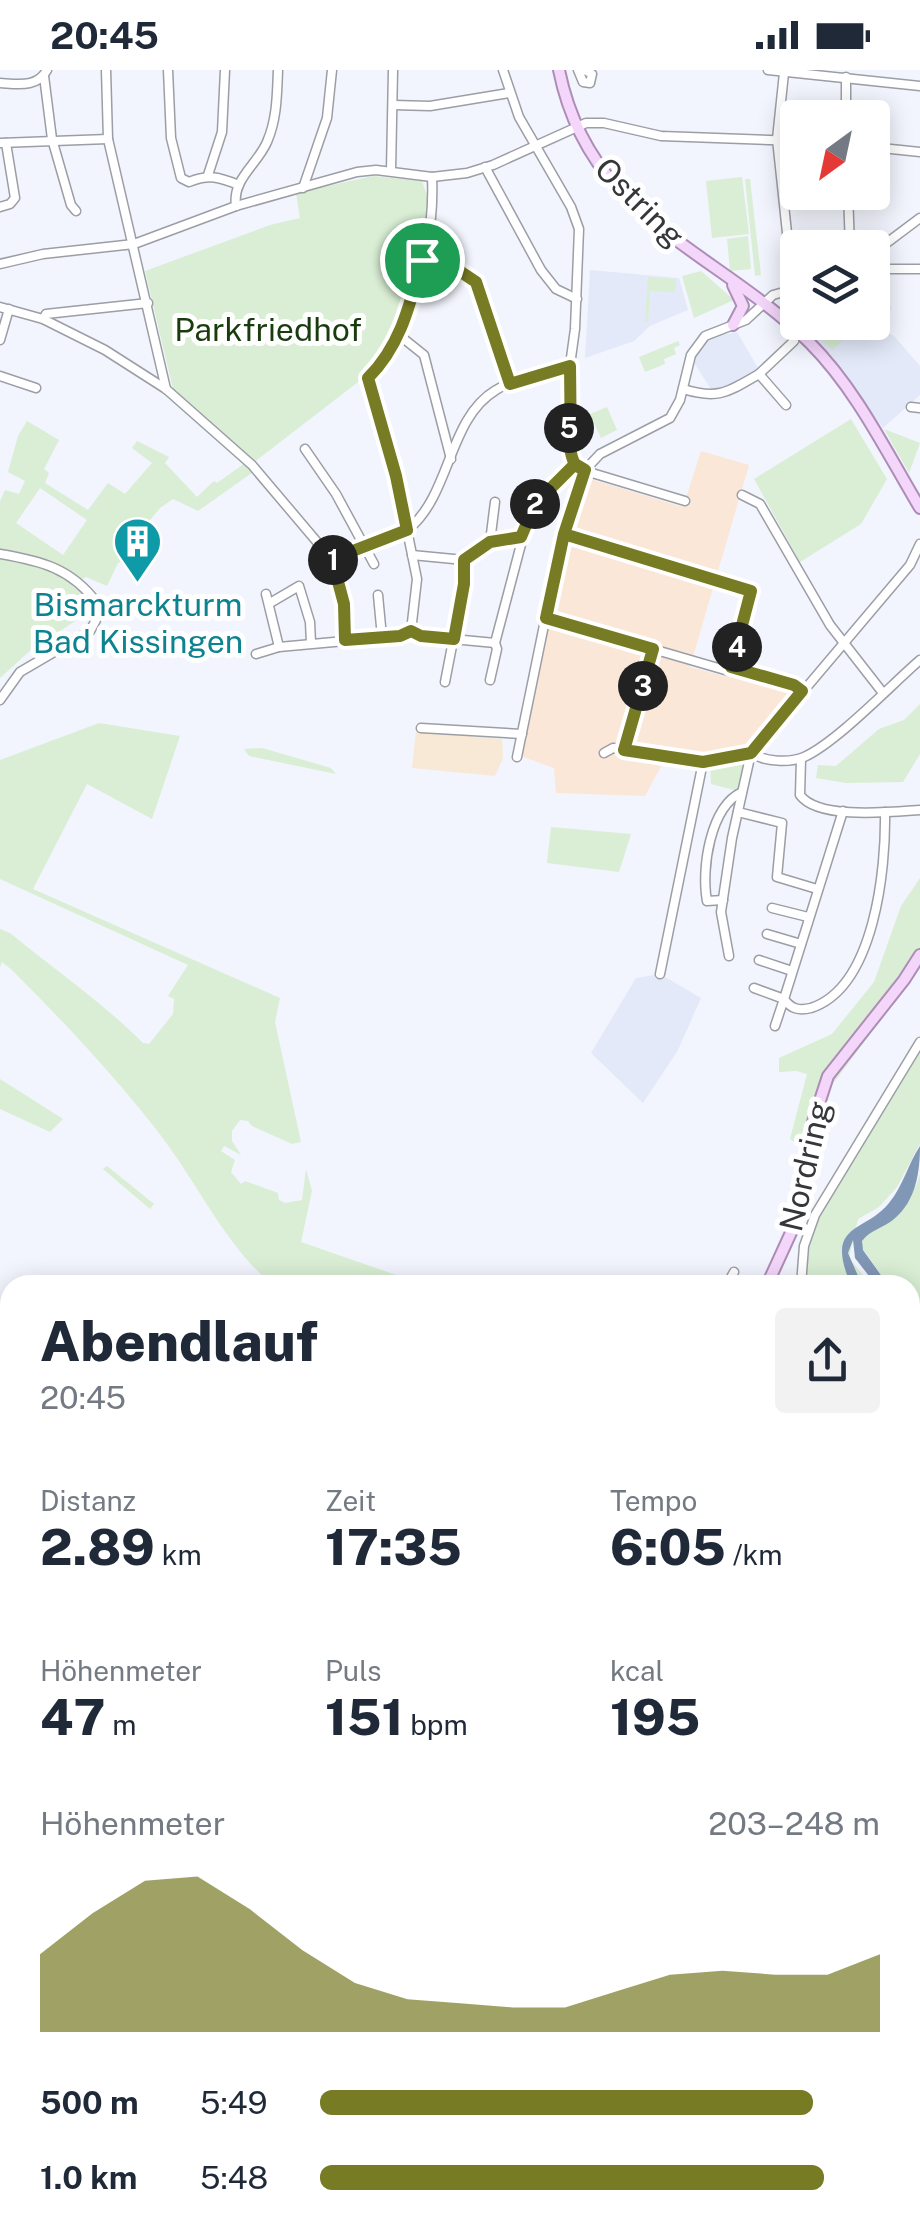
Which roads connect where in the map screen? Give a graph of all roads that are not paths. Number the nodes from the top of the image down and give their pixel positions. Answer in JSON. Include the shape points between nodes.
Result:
{"nodes":[{"id":1,"x":106,"y":70,"type":"edge"},
{"id":2,"x":168,"y":70,"type":"edge"},
{"id":3,"x":225,"y":70,"type":"edge"},
{"id":4,"x":278,"y":70,"type":"edge"},
{"id":5,"x":332,"y":70,"type":"edge"},
{"id":6,"x":392,"y":70,"type":"edge"},
{"id":7,"x":503,"y":70,"type":"edge"},
{"id":8,"x":559,"y":70,"type":"edge"},
{"id":9,"x":768,"y":70,"type":"edge"},
{"id":10,"x":45,"y":73,"type":"edge"},
{"id":11,"x":784,"y":73,"type":"junction"},
{"id":12,"x":846,"y":77,"type":"junction"},
{"id":13,"x":0,"y":83,"type":"edge"},
{"id":14,"x":920,"y":86,"type":"edge"},
{"id":15,"x":509,"y":93,"type":"junction"},
{"id":16,"x":846,"y":100,"type":"edge"},
{"id":17,"x":393,"y":105,"type":"junction"},
{"id":18,"x":576,"y":127,"type":"junction"},
{"id":19,"x":52,"y":139,"type":"junction"},
{"id":20,"x":108,"y":139,"type":"junction"},
{"id":21,"x":777,"y":139,"type":"junction"},
{"id":22,"x":780,"y":139,"type":"edge"},
{"id":23,"x":3,"y":143,"type":"edge"},
{"id":24,"x":536,"y":146,"type":"junction"},
{"id":25,"x":890,"y":150,"type":"edge"},
{"id":26,"x":920,"y":152,"type":"edge"},
{"id":27,"x":485,"y":167,"type":"junction"},
{"id":28,"x":391,"y":171,"type":"junction"},
{"id":29,"x":208,"y":175,"type":"junction"},
{"id":30,"x":432,"y":177,"type":"junction"},
{"id":31,"x":239,"y":184,"type":"junction"},
{"id":32,"x":303,"y":188,"type":"junction"},
{"id":33,"x":236,"y":206,"type":"junction"},
{"id":34,"x":0,"y":207,"type":"edge"},
{"id":35,"x":76,"y":211,"type":"dead end"},
{"id":36,"x":920,"y":218,"type":"edge"},
{"id":37,"x":788,"y":230,"type":"edge"},
{"id":38,"x":890,"y":240,"type":"edge"},
{"id":39,"x":134,"y":244,"type":"junction"},
{"id":40,"x":422,"y":260,"type":"junction"},
{"id":41,"x":0,"y":264,"type":"edge"},
{"id":42,"x":890,"y":270,"type":"edge"},
{"id":43,"x":920,"y":270,"type":"edge"},
{"id":44,"x":730,"y":280,"type":"junction"},
{"id":45,"x":780,"y":293,"type":"edge"},
{"id":46,"x":576,"y":300,"type":"junction"},
{"id":47,"x":148,"y":303,"type":"junction"},
{"id":48,"x":762,"y":303,"type":"junction"},
{"id":49,"x":5,"y":308,"type":"edge"},
{"id":50,"x":43,"y":319,"type":"junction"},
{"id":51,"x":733,"y":325,"type":"junction"},
{"id":52,"x":399,"y":335,"type":"junction"},
{"id":53,"x":0,"y":340,"type":"edge"},
{"id":54,"x":794,"y":341,"type":"dead end"},
{"id":55,"x":570,"y":366,"type":"junction"},
{"id":56,"x":759,"y":374,"type":"junction"},
{"id":57,"x":0,"y":376,"type":"edge"},
{"id":58,"x":510,"y":384,"type":"junction"},
{"id":59,"x":36,"y":388,"type":"dead end"},
{"id":60,"x":166,"y":388,"type":"junction"},
{"id":61,"x":683,"y":389,"type":"junction"},
{"id":62,"x":786,"y":405,"type":"dead end"},
{"id":63,"x":305,"y":448,"type":"dead end"},
{"id":64,"x":451,"y":458,"type":"junction"},
{"id":65,"x":575,"y":464,"type":"junction"},
{"id":66,"x":585,"y":470,"type":"junction"},
{"id":67,"x":742,"y":496,"type":"dead end"},
{"id":68,"x":685,"y":501,"type":"dead end"},
{"id":69,"x":495,"y":502,"type":"dead end"},
{"id":70,"x":920,"y":508,"type":"edge"},
{"id":71,"x":407,"y":530,"type":"junction"},
{"id":72,"x":564,"y":534,"type":"junction"},
{"id":73,"x":521,"y":537,"type":"junction"},
{"id":74,"x":490,"y":542,"type":"junction"},
{"id":75,"x":920,"y":544,"type":"edge"},
{"id":76,"x":366,"y":546,"type":"junction"},
{"id":77,"x":0,"y":554,"type":"edge"},
{"id":78,"x":412,"y":555,"type":"junction"},
{"id":79,"x":332,"y":559,"type":"junction"},
{"id":80,"x":464,"y":560,"type":"junction"},
{"id":81,"x":374,"y":564,"type":"dead end"},
{"id":82,"x":378,"y":595,"type":"dead end"},
{"id":83,"x":546,"y":618,"type":"junction"},
{"id":84,"x":411,"y":631,"type":"junction"},
{"id":85,"x":382,"y":637,"type":"junction"},
{"id":86,"x":454,"y":639,"type":"junction"},
{"id":87,"x":345,"y":640,"type":"junction"},
{"id":88,"x":845,"y":642,"type":"junction"},
{"id":89,"x":311,"y":643,"type":"junction"},
{"id":90,"x":494,"y":643,"type":"junction"},
{"id":91,"x":279,"y":647,"type":"junction"},
{"id":92,"x":653,"y":649,"type":"junction"},
{"id":93,"x":256,"y":654,"type":"dead end"},
{"id":94,"x":920,"y":660,"type":"edge"},
{"id":95,"x":731,"y":667,"type":"junction"},
{"id":96,"x":490,"y":680,"type":"dead end"},
{"id":97,"x":445,"y":682,"type":"dead end"},
{"id":98,"x":802,"y":691,"type":"junction"},
{"id":99,"x":883,"y":693,"type":"junction"},
{"id":100,"x":0,"y":700,"type":"edge"},
{"id":101,"x":421,"y":728,"type":"dead end"},
{"id":102,"x":522,"y":734,"type":"junction"},
{"id":103,"x":624,"y":750,"type":"junction"},
{"id":104,"x":604,"y":753,"type":"dead end"},
{"id":105,"x":751,"y":753,"type":"junction"},
{"id":106,"x":517,"y":758,"type":"dead end"},
{"id":107,"x":802,"y":758,"type":"junction"},
{"id":108,"x":703,"y":762,"type":"junction"},
{"id":109,"x":742,"y":792,"type":"junction"},
{"id":110,"x":920,"y":810,"type":"edge"},
{"id":111,"x":843,"y":811,"type":"junction"},
{"id":112,"x":738,"y":812,"type":"junction"},
{"id":113,"x":886,"y":812,"type":"junction"},
{"id":114,"x":817,"y":889,"type":"junction"},
{"id":115,"x":723,"y":900,"type":"junction"},
{"id":116,"x":772,"y":908,"type":"dead end"},
{"id":117,"x":808,"y":917,"type":"junction"},
{"id":118,"x":767,"y":934,"type":"dead end"},
{"id":119,"x":801,"y":944,"type":"junction"},
{"id":120,"x":920,"y":955,"type":"edge"},
{"id":121,"x":729,"y":956,"type":"dead end"},
{"id":122,"x":759,"y":960,"type":"dead end"},
{"id":123,"x":792,"y":970,"type":"junction"},
{"id":124,"x":660,"y":974,"type":"dead end"},
{"id":125,"x":754,"y":988,"type":"dead end"},
{"id":126,"x":784,"y":999,"type":"junction"},
{"id":127,"x":775,"y":1026,"type":"dead end"},
{"id":128,"x":920,"y":1042,"type":"edge"},
{"id":129,"x":734,"y":1272,"type":"dead end"},
{"id":130,"x":732,"y":1275,"type":"edge"},
{"id":131,"x":772,"y":1275,"type":"edge"},
{"id":132,"x":802,"y":1275,"type":"edge"}],
"edges":[{"from":1,"to":20,"type":"street"},
{"from":2,"to":29,"type":"street","via":[[171,138],[181,178]]},
{"from":3,"to":29,"type":"street","via":[[222,132]]},
{"from":4,"to":31,"type":"street","via":[[268,141]]},
{"from":5,"to":32,"type":"street","via":[[327,118]]},
{"from":6,"to":17,"type":"street"},
{"from":7,"to":15,"type":"street"},
{"from":8,"to":18,"type":"main road","name":"Ostring"},
{"from":9,"to":11,"type":"street"},
{"from":10,"to":13,"type":"street","via":[[30,84]]},
{"from":10,"to":19,"type":"street"},
{"from":11,"to":12,"type":"street"},
{"from":11,"to":21,"type":"street"},
{"from":12,"to":14,"type":"street"},
{"from":12,"to":16,"type":"street"},
{"from":15,"to":17,"type":"street"},
{"from":15,"to":24,"type":"street"},
{"from":17,"to":28,"type":"street"},
{"from":18,"to":21,"type":"street","via":[[604,123],[662,136]]},
{"from":18,"to":24,"type":"street"},
{"from":18,"to":44,"type":"main road","name":"Ostring","via":[[617,188]]},
{"from":19,"to":20,"type":"street"},
{"from":19,"to":23,"type":"street"},
{"from":19,"to":35,"type":"street"},
{"from":20,"to":39,"type":"street"},
{"from":21,"to":22,"type":"street"},
{"from":21,"to":37,"type":"street"},
{"from":23,"to":34,"type":"street","via":[[14,198]]},
{"from":24,"to":27,"type":"street"},
{"from":24,"to":46,"type":"street","via":[[579,228]]},
{"from":25,"to":26,"type":"street"},
{"from":27,"to":30,"type":"street"},
{"from":27,"to":46,"type":"street","via":[[541,270]]},
{"from":28,"to":30,"type":"street"},
{"from":28,"to":32,"type":"street","via":[[357,172]]},
{"from":29,"to":31,"type":"street"},
{"from":30,"to":40,"type":"street"},
{"from":31,"to":33,"type":"street"},
{"from":32,"to":33,"type":"street"},
{"from":33,"to":39,"type":"street"},
{"from":36,"to":38,"type":"street"},
{"from":39,"to":41,"type":"street"},
{"from":39,"to":47,"type":"street"},
{"from":40,"to":52,"type":"street"},
{"from":40,"to":58,"type":"street","via":[[455,268],[476,282]]},
{"from":42,"to":43,"type":"street"},
{"from":44,"to":48,"type":"main road","name":"Ostring"},
{"from":44,"to":51,"type":"main road","via":[[743,306]]},
{"from":45,"to":48,"type":"street"},
{"from":46,"to":55,"type":"street"},
{"from":47,"to":50,"type":"street"},
{"from":47,"to":60,"type":"street"},
{"from":48,"to":51,"type":"street"},
{"from":48,"to":70,"type":"main road","via":[[824,357]]},
{"from":49,"to":50,"type":"street"},
{"from":49,"to":53,"type":"street"},
{"from":50,"to":60,"type":"street"},
{"from":51,"to":61,"type":"street","via":[[697,344]]},
{"from":52,"to":64,"type":"street","via":[[424,355]]},
{"from":52,"to":71,"type":"street","via":[[368,378]]},
{"from":54,"to":56,"type":"street"},
{"from":55,"to":58,"type":"street"},
{"from":55,"to":65,"type":"street"},
{"from":56,"to":61,"type":"street","via":[[721,394]]},
{"from":56,"to":62,"type":"street"},
{"from":57,"to":59,"type":"street"},
{"from":58,"to":64,"type":"street","via":[[497,388],[472,415]]},
{"from":60,"to":79,"type":"street","via":[[252,465]]},
{"from":61,"to":66,"type":"street","via":[[670,418],[600,454]]},
{"from":63,"to":76,"type":"street"},
{"from":64,"to":71,"type":"street"},
{"from":65,"to":66,"type":"street"},
{"from":65,"to":73,"type":"street","via":[[535,504]]},
{"from":66,"to":68,"type":"street"},
{"from":66,"to":72,"type":"street"},
{"from":67,"to":88,"type":"street","via":[[760,504]]},
{"from":69,"to":74,"type":"street"},
{"from":71,"to":76,"type":"street"},
{"from":71,"to":78,"type":"street"},
{"from":72,"to":83,"type":"street"},
{"from":72,"to":95,"type":"street","via":[[749,588]]},
{"from":73,"to":74,"type":"street"},
{"from":73,"to":90,"type":"street"},
{"from":74,"to":80,"type":"street"},
{"from":75,"to":88,"type":"street"},
{"from":76,"to":79,"type":"street"},
{"from":76,"to":81,"type":"street"},
{"from":77,"to":100,"type":"street","via":[[73,576],[97,604],[97,614],[90,630],[20,672]]},
{"from":78,"to":80,"type":"street"},
{"from":78,"to":84,"type":"street","via":[[417,579]]},
{"from":79,"to":87,"type":"street"},
{"from":80,"to":86,"type":"street"},
{"from":82,"to":85,"type":"street"},
{"from":83,"to":92,"type":"street"},
{"from":83,"to":102,"type":"street"},
{"from":84,"to":85,"type":"street"},
{"from":84,"to":86,"type":"street"},
{"from":85,"to":87,"type":"street"},
{"from":86,"to":90,"type":"street"},
{"from":86,"to":97,"type":"street"},
{"from":87,"to":89,"type":"street"},
{"from":88,"to":98,"type":"street"},
{"from":88,"to":99,"type":"street"},
{"from":89,"to":91,"type":"street"},
{"from":89,"to":91,"type":"street","via":[[299,586],[268,599]]},
{"from":90,"to":96,"type":"street"},
{"from":91,"to":93,"type":"street"},
{"from":92,"to":95,"type":"street"},
{"from":92,"to":103,"type":"street"},
{"from":94,"to":99,"type":"street"},
{"from":95,"to":98,"type":"street"},
{"from":98,"to":105,"type":"street"},
{"from":99,"to":107,"type":"street"},
{"from":101,"to":102,"type":"street"},
{"from":102,"to":106,"type":"street"},
{"from":103,"to":104,"type":"street"},
{"from":103,"to":108,"type":"street"},
{"from":105,"to":107,"type":"street"},
{"from":105,"to":108,"type":"street"},
{"from":105,"to":109,"type":"street"},
{"from":107,"to":111,"type":"street","via":[[805,802]]},
{"from":108,"to":124,"type":"street"},
{"from":109,"to":112,"type":"street"},
{"from":109,"to":115,"type":"street","via":[[726,802],[714,824],[706,895],[708,901]]},
{"from":110,"to":113,"type":"street"},
{"from":111,"to":113,"type":"street"},
{"from":111,"to":114,"type":"street"},
{"from":112,"to":114,"type":"street","via":[[782,824],[777,878]]},
{"from":112,"to":115,"type":"street"},
{"from":113,"to":126,"type":"street","via":[[880,892],[856,964],[821,1003],[801,1010]]},
{"from":114,"to":117,"type":"street"},
{"from":115,"to":121,"type":"street"},
{"from":116,"to":117,"type":"street"},
{"from":117,"to":119,"type":"street"},
{"from":118,"to":119,"type":"street"},
{"from":119,"to":123,"type":"street"},
{"from":120,"to":131,"type":"main road","name":"Nordring","via":[[828,1076],[812,1122],[794,1226]]},
{"from":122,"to":123,"type":"street"},
{"from":123,"to":126,"type":"street"},
{"from":125,"to":126,"type":"street"},
{"from":126,"to":127,"type":"street"},
{"from":128,"to":132,"type":"street","via":[[815,1215]]},
{"from":129,"to":130,"type":"street"}]}
